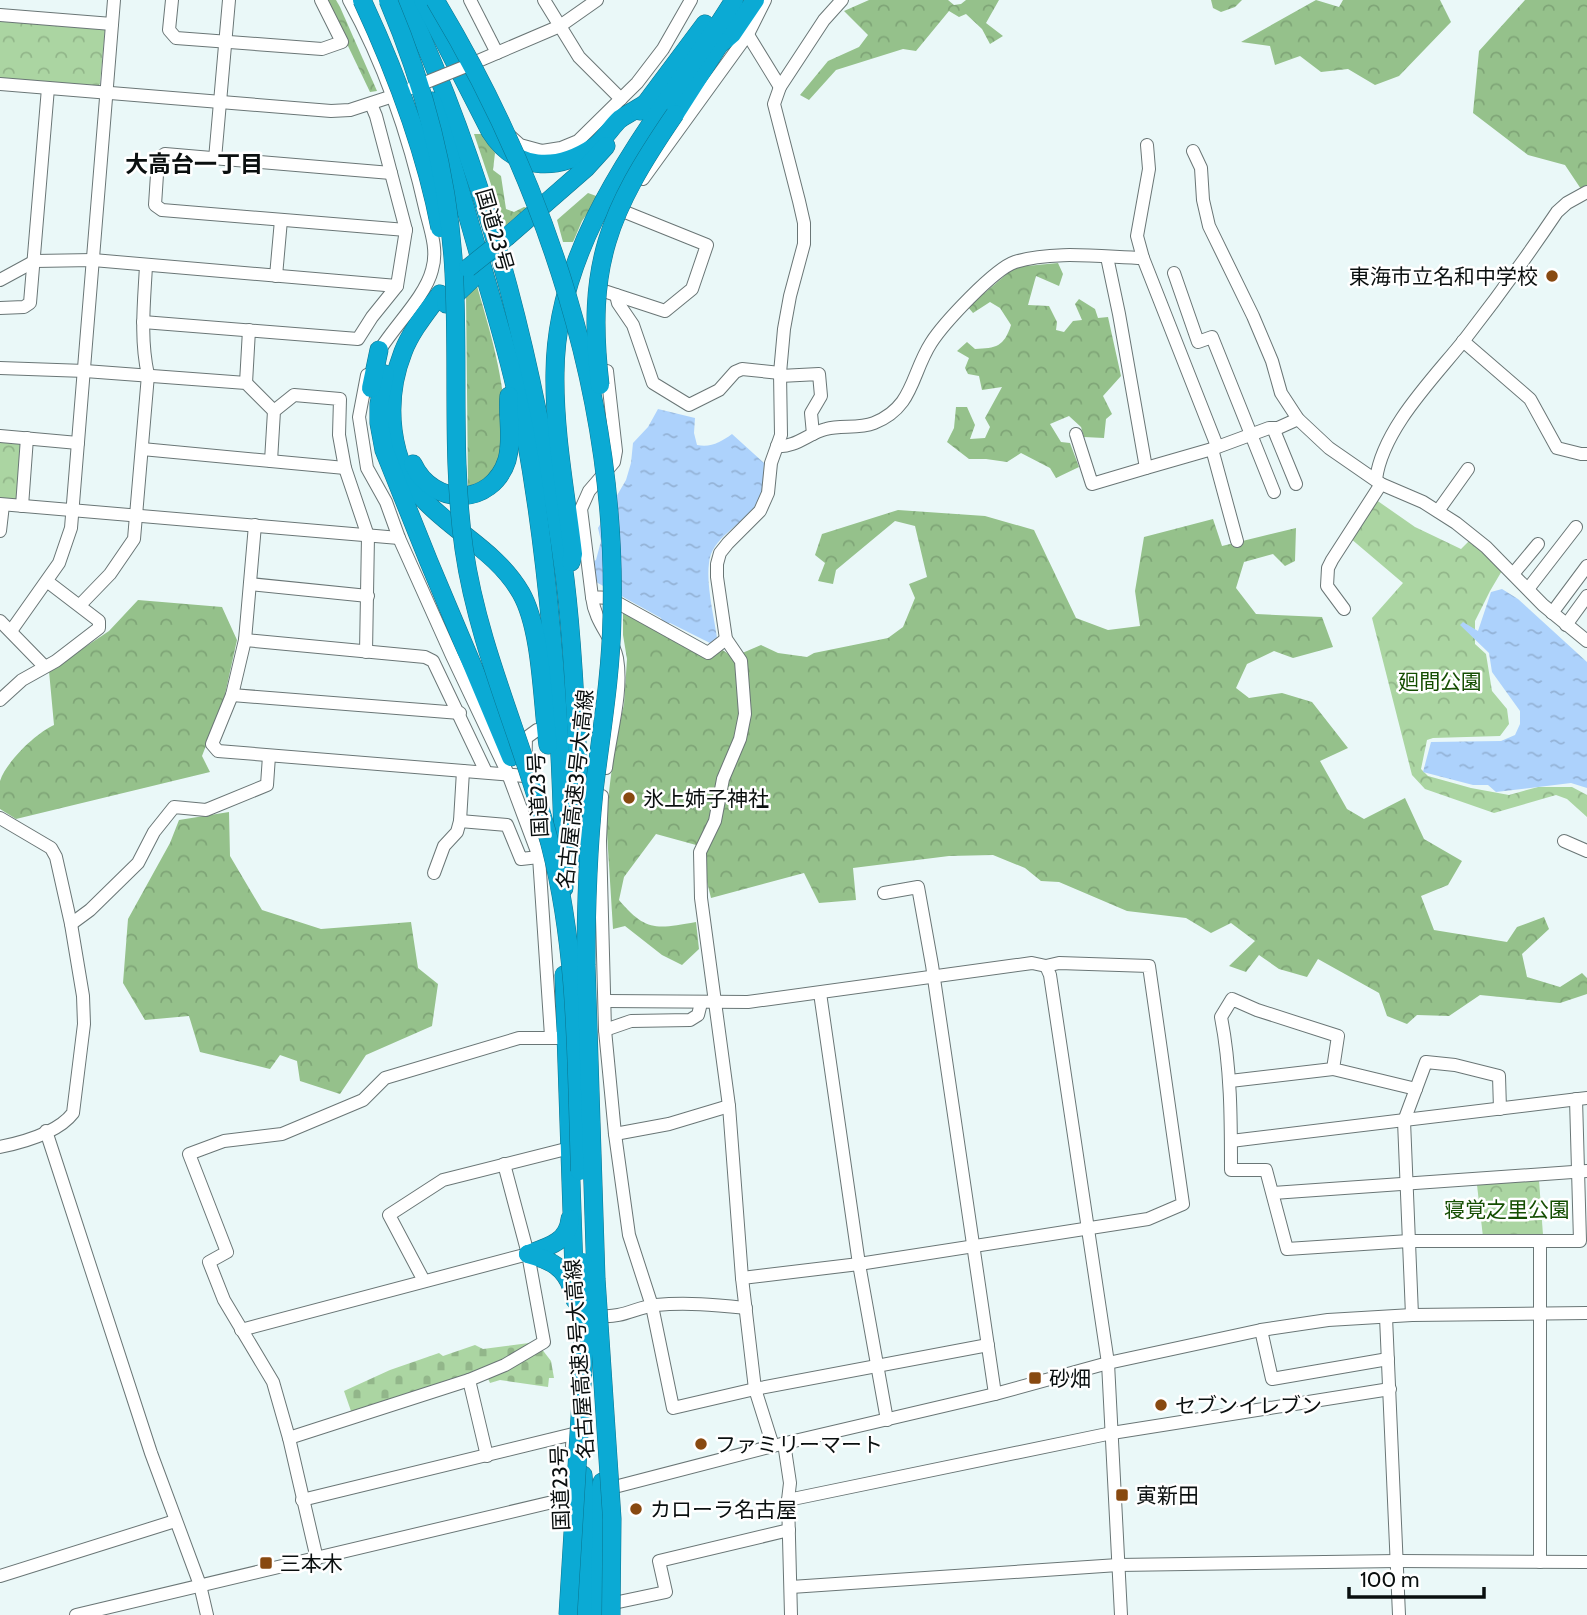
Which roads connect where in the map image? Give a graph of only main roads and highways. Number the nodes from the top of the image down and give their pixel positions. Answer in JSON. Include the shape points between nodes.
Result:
{"nodes":[{"id":1,"x":362,"y":0,"type":"edge"},
{"id":2,"x":381,"y":0,"type":"edge"},
{"id":3,"x":388,"y":0,"type":"edge"},
{"id":4,"x":405,"y":0,"type":"edge"},
{"id":5,"x":423,"y":0,"type":"edge"},
{"id":6,"x":433,"y":0,"type":"edge"},
{"id":7,"x":446,"y":0,"type":"edge"},
{"id":8,"x":720,"y":0,"type":"edge"},
{"id":9,"x":734,"y":0,"type":"edge"},
{"id":10,"x":746,"y":0,"type":"edge"},
{"id":11,"x":755,"y":0,"type":"edge"},
{"id":12,"x":718,"y":46,"type":"junction"},
{"id":13,"x":675,"y":89,"type":"junction"},
{"id":14,"x":648,"y":102,"type":"junction"},
{"id":15,"x":525,"y":175,"type":"junction"},
{"id":16,"x":509,"y":241,"type":"junction"},
{"id":17,"x":469,"y":274,"type":"junction"},
{"id":18,"x":440,"y":294,"type":"junction"},
{"id":19,"x":456,"y":346,"type":"junction"},
{"id":20,"x":379,"y":350,"type":"road end"},
{"id":21,"x":511,"y":367,"type":"junction"},
{"id":22,"x":612,"y":542,"type":"junction"},
{"id":23,"x":424,"y":561,"type":"junction"},
{"id":24,"x":565,"y":582,"type":"junction"},
{"id":25,"x":560,"y":867,"type":"junction"},
{"id":26,"x":572,"y":1203,"type":"junction"},
{"id":27,"x":575,"y":1301,"type":"junction"},
{"id":28,"x":603,"y":1490,"type":"junction"},
{"id":29,"x":585,"y":1504,"type":"junction"},
{"id":30,"x":607,"y":1612,"type":"edge"},
{"id":31,"x":566,"y":1615,"type":"edge"},
{"id":32,"x":575,"y":1615,"type":"edge"},
{"id":33,"x":584,"y":1615,"type":"edge"}],
"edges":[{"from":1,"to":19,"type":"highway","bridge":true,"via":[[401,89],[436,208]]},
{"from":2,"to":21,"type":"highway","name":"国道23号","via":[[433,102]]},
{"from":3,"to":19,"type":"highway","name":"名古屋高速3号大高線","bridge":true,"via":[[420,82],[443,175],[452,240]]},
{"from":4,"to":24,"type":"highway","name":"国道23号","via":[[446,93],[503,262],[534,391]]},
{"from":5,"to":14,"type":"highway","via":[[490,131],[512,156],[544,165],[578,156]]},
{"from":6,"to":15,"type":"highway","name":"名古屋高速3号大高線","bridge":true,"via":[[475,72]]},
{"from":7,"to":15,"type":"highway","bridge":true,"via":[[519,150]]},
{"from":8,"to":14,"type":"highway"},
{"from":9,"to":13,"type":"highway"},
{"from":10,"to":12,"type":"highway"},
{"from":11,"to":12,"type":"highway"},
{"from":12,"to":22,"type":"highway","bridge":true,"via":[[620,203],[597,279],[596,350],[608,449]]},
{"from":13,"to":16,"type":"highway","via":[[574,194]]},
{"from":13,"to":24,"type":"highway","via":[[600,206],[572,272],[561,313],[555,384],[573,554]]},
{"from":14,"to":16,"type":"highway"},
{"from":15,"to":22,"type":"highway","name":"名古屋高速3号大高線","bridge":true,"via":[[569,300],[583,355],[600,439]]},
{"from":16,"to":17,"type":"highway","bridge":true},
{"from":17,"to":18,"type":"highway"},
{"from":17,"to":21,"type":"highway","via":[[419,338],[401,383],[404,441],[415,470],[432,489],[468,495],[499,476],[509,448]]},
{"from":18,"to":23,"type":"highway","via":[[420,312],[396,348],[379,404],[384,450]]},
{"from":18,"to":25,"type":"highway","via":[[404,349],[392,394],[391,421],[409,478],[425,502],[503,567],[525,601],[535,643]]},
{"from":19,"to":25,"type":"highway","name":"名古屋高速3号大高線","bridge":true,"via":[[458,481],[474,606]]},
{"from":20,"to":23,"type":"highway","via":[[369,425],[378,461]]},
{"from":21,"to":25,"type":"highway","name":"国道23号","via":[[542,554],[557,709]]},
{"from":22,"to":30,"type":"highway","name":"名古屋高速3号大高線","bridge":true,"via":[[611,658],[594,793],[586,914],[596,1279],[612,1519]]},
{"from":23,"to":25,"type":"highway","bridge":true,"via":[[512,757],[543,848]]},
{"from":24,"to":28,"type":"highway","name":"国道23号","via":[[589,963],[602,1316]]},
{"from":25,"to":26,"type":"highway","name":"国道23号","via":[[558,1037]]},
{"from":25,"to":31,"type":"highway","name":"名古屋高速3号大高線","bridge":true,"via":[[573,988],[584,1279],[583,1368]]},
{"from":26,"to":27,"type":"highway","name":"国道23号"},
{"from":26,"to":27,"type":"highway","via":[[563,1239],[528,1254],[557,1265],[569,1279]]},
{"from":27,"to":29,"type":"highway","name":"国道23号"},
{"from":28,"to":29,"type":"highway","name":"国道23号"},
{"from":28,"to":30,"type":"highway","via":[[609,1510]]},
{"from":29,"to":30,"type":"highway","name":"国道23号"},
{"from":29,"to":32,"type":"highway","via":[[579,1509]]},
{"from":29,"to":33,"type":"highway","name":"国道23号"}]}
